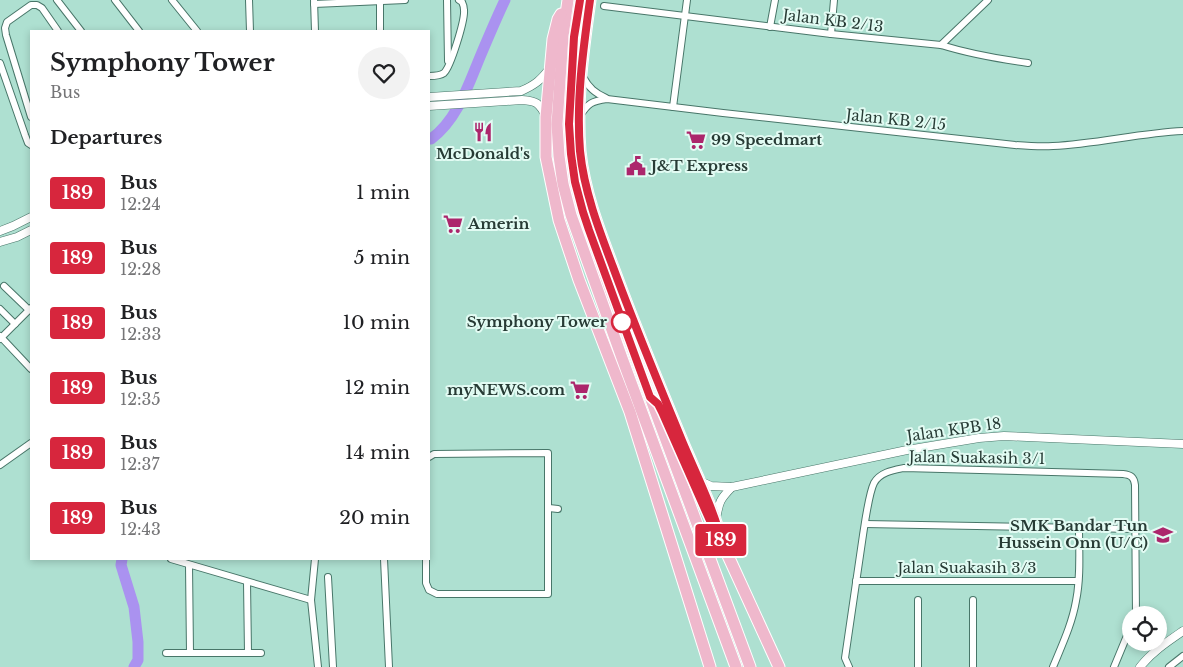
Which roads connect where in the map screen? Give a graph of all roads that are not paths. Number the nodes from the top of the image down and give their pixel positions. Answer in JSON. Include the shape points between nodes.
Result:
{"nodes":[{"id":1,"x":57,"y":0,"type":"edge"},
{"id":2,"x":115,"y":0,"type":"edge"},
{"id":3,"x":172,"y":0,"type":"edge"},
{"id":4,"x":249,"y":0,"type":"edge"},
{"id":5,"x":405,"y":0,"type":"edge"},
{"id":6,"x":447,"y":0,"type":"edge"},
{"id":7,"x":459,"y":0,"type":"edge"},
{"id":8,"x":580,"y":0,"type":"edge"},
{"id":9,"x":590,"y":0,"type":"edge"},
{"id":10,"x":687,"y":0,"type":"edge"},
{"id":11,"x":775,"y":0,"type":"edge"},
{"id":12,"x":834,"y":0,"type":"edge"},
{"id":13,"x":988,"y":0,"type":"edge"},
{"id":14,"x":340,"y":1,"type":"edge"},
{"id":15,"x":380,"y":1,"type":"edge"},
{"id":16,"x":568,"y":1,"type":"edge"},
{"id":17,"x":314,"y":2,"type":"edge"},
{"id":18,"x":324,"y":2,"type":"edge"},
{"id":19,"x":604,"y":6,"type":"dead end"},
{"id":20,"x":684,"y":16,"type":"junction"},
{"id":21,"x":770,"y":27,"type":"junction"},
{"id":22,"x":57,"y":30,"type":"edge"},
{"id":23,"x":80,"y":30,"type":"edge"},
{"id":24,"x":137,"y":30,"type":"edge"},
{"id":25,"x":195,"y":30,"type":"edge"},
{"id":26,"x":250,"y":30,"type":"edge"},
{"id":27,"x":315,"y":30,"type":"edge"},
{"id":28,"x":380,"y":30,"type":"edge"},
{"id":29,"x":831,"y":34,"type":"junction"},
{"id":30,"x":941,"y":45,"type":"junction"},
{"id":31,"x":0,"y":63,"type":"edge"},
{"id":32,"x":1028,"y":63,"type":"dead end"},
{"id":33,"x":448,"y":66,"type":"junction"},
{"id":34,"x":550,"y":68,"type":"junction"},
{"id":35,"x":581,"y":74,"type":"junction"},
{"id":36,"x":430,"y":76,"type":"edge"},
{"id":37,"x":430,"y":97,"type":"edge"},
{"id":38,"x":607,"y":99,"type":"junction"},
{"id":39,"x":430,"y":106,"type":"edge"},
{"id":40,"x":673,"y":107,"type":"junction"},
{"id":41,"x":30,"y":114,"type":"edge"},
{"id":42,"x":546,"y":117,"type":"junction"},
{"id":43,"x":579,"y":119,"type":"junction"},
{"id":44,"x":1183,"y":132,"type":"edge"},
{"id":45,"x":30,"y":144,"type":"edge"},
{"id":46,"x":30,"y":218,"type":"edge"},
{"id":47,"x":30,"y":230,"type":"edge"},
{"id":48,"x":0,"y":231,"type":"edge"},
{"id":49,"x":0,"y":242,"type":"edge"},
{"id":50,"x":4,"y":286,"type":"dead end"},
{"id":51,"x":0,"y":309,"type":"edge"},
{"id":52,"x":30,"y":309,"type":"edge"},
{"id":53,"x":15,"y":324,"type":"junction"},
{"id":54,"x":0,"y":338,"type":"edge"},
{"id":55,"x":30,"y":368,"type":"edge"},
{"id":56,"x":650,"y":397,"type":"junction"},
{"id":57,"x":30,"y":443,"type":"edge"},
{"id":58,"x":1183,"y":444,"type":"edge"},
{"id":59,"x":430,"y":456,"type":"edge"},
{"id":60,"x":0,"y":465,"type":"edge"},
{"id":61,"x":700,"y":481,"type":"junction"},
{"id":62,"x":732,"y":487,"type":"junction"},
{"id":63,"x":549,"y":508,"type":"junction"},
{"id":64,"x":558,"y":508,"type":"dead end"},
{"id":65,"x":716,"y":520,"type":"junction"},
{"id":66,"x":865,"y":524,"type":"junction"},
{"id":67,"x":1079,"y":528,"type":"junction"},
{"id":68,"x":1135,"y":529,"type":"junction"},
{"id":69,"x":722,"y":542,"type":"junction"},
{"id":70,"x":174,"y":560,"type":"edge"},
{"id":71,"x":315,"y":560,"type":"edge"},
{"id":72,"x":384,"y":560,"type":"edge"},
{"id":73,"x":426,"y":560,"type":"edge"},
{"id":74,"x":189,"y":565,"type":"junction"},
{"id":75,"x":328,"y":577,"type":"dead end"},
{"id":76,"x":856,"y":581,"type":"junction"},
{"id":77,"x":1078,"y":581,"type":"junction"},
{"id":78,"x":247,"y":582,"type":"junction"},
{"id":79,"x":311,"y":600,"type":"junction"},
{"id":80,"x":918,"y":600,"type":"dead end"},
{"id":81,"x":973,"y":600,"type":"dead end"},
{"id":82,"x":1136,"y":606,"type":"edge"},
{"id":83,"x":1183,"y":631,"type":"edge"},
{"id":84,"x":1122,"y":648,"type":"edge"},
{"id":85,"x":166,"y":652,"type":"dead end"},
{"id":86,"x":190,"y":653,"type":"junction"},
{"id":87,"x":248,"y":653,"type":"junction"},
{"id":88,"x":261,"y":653,"type":"dead end"},
{"id":89,"x":1183,"y":656,"type":"edge"},
{"id":90,"x":778,"y":665,"type":"edge"},
{"id":91,"x":318,"y":667,"type":"edge"},
{"id":92,"x":333,"y":667,"type":"edge"},
{"id":93,"x":390,"y":667,"type":"edge"},
{"id":94,"x":710,"y":667,"type":"edge"},
{"id":95,"x":736,"y":667,"type":"edge"},
{"id":96,"x":750,"y":667,"type":"edge"},
{"id":97,"x":849,"y":667,"type":"edge"},
{"id":98,"x":918,"y":667,"type":"edge"},
{"id":99,"x":973,"y":667,"type":"edge"},
{"id":100,"x":1053,"y":667,"type":"edge"},
{"id":101,"x":1114,"y":667,"type":"edge"},
{"id":102,"x":1140,"y":667,"type":"edge"},
{"id":103,"x":1169,"y":667,"type":"edge"}],
"edges":[{"from":1,"to":23,"type":"street"},
{"from":2,"to":24,"type":"street"},
{"from":3,"to":25,"type":"street"},
{"from":4,"to":26,"type":"street"},
{"from":5,"to":15,"type":"street"},
{"from":6,"to":33,"type":"street"},
{"from":7,"to":33,"type":"street","via":[[464,11]]},
{"from":8,"to":56,"type":"highway","via":[[574,37],[569,124],[575,182]]},
{"from":9,"to":35,"type":"highway"},
{"from":10,"to":20,"type":"street"},
{"from":11,"to":21,"type":"street"},
{"from":12,"to":29,"type":"street"},
{"from":13,"to":30,"type":"street"},
{"from":14,"to":15,"type":"street"},
{"from":14,"to":18,"type":"street"},
{"from":15,"to":28,"type":"street"},
{"from":16,"to":34,"type":"highway","via":[[554,32]]},
{"from":16,"to":95,"type":"highway","via":[[562,36],[557,124],[563,184],[569,208]]},
{"from":17,"to":18,"type":"street"},
{"from":17,"to":27,"type":"street"},
{"from":19,"to":20,"type":"street","name":"Jalan KB 2/13"},
{"from":20,"to":21,"type":"street","name":"Jalan KB 2/13"},
{"from":20,"to":40,"type":"street"},
{"from":21,"to":29,"type":"street","name":"Jalan KB 2/13"},
{"from":22,"to":41,"type":"street","via":[[37,5],[31,5],[7,22],[5,28]]},
{"from":29,"to":30,"type":"street","name":"Jalan KB 2/13"},
{"from":30,"to":32,"type":"street","name":"Jalan KB 2/13"},
{"from":31,"to":45,"type":"street"},
{"from":33,"to":36,"type":"street","via":[[439,76]]},
{"from":34,"to":37,"type":"street","via":[[534,86],[521,91]]},
{"from":34,"to":42,"type":"highway"},
{"from":35,"to":38,"type":"street","name":"Jalan KB 2/15","via":[[587,85]]},
{"from":35,"to":43,"type":"highway"},
{"from":38,"to":40,"type":"street","name":"Jalan KB 2/15"},
{"from":38,"to":43,"type":"street","via":[[593,101]]},
{"from":39,"to":42,"type":"street","via":[[534,101]]},
{"from":40,"to":44,"type":"street","name":"Jalan KB 2/15","via":[[1015,145],[1054,146]]},
{"from":42,"to":94,"type":"highway","via":[[546,157],[559,220],[630,412]]},
{"from":43,"to":61,"type":"highway","via":[[585,179],[603,243]]},
{"from":46,"to":48,"type":"street"},
{"from":47,"to":49,"type":"street"},
{"from":50,"to":52,"type":"street"},
{"from":51,"to":53,"type":"street"},
{"from":52,"to":53,"type":"street"},
{"from":53,"to":54,"type":"street"},
{"from":54,"to":55,"type":"street"},
{"from":56,"to":69,"type":"highway","via":[[662,412]]},
{"from":56,"to":96,"type":"highway"},
{"from":57,"to":60,"type":"street"},
{"from":58,"to":62,"type":"street","name":"Jalan KPB 18","via":[[979,438]]},
{"from":59,"to":63,"type":"street","via":[[548,454]]},
{"from":61,"to":62,"type":"street","name":"Jalan KPB 18","via":[[711,486]]},
{"from":61,"to":65,"type":"highway"},
{"from":62,"to":65,"type":"street","via":[[718,504]]},
{"from":63,"to":64,"type":"street"},
{"from":63,"to":73,"type":"street","via":[[548,594],[437,594],[429,590],[426,583]]},
{"from":65,"to":69,"type":"highway"},
{"from":66,"to":67,"type":"street"},
{"from":66,"to":68,"type":"street","name":"Jalan Suakasih 3/1","via":[[874,483],[886,473],[904,468],[1130,475],[1135,485]]},
{"from":66,"to":76,"type":"street","name":"Jalan Suakasih 3/1"},
{"from":67,"to":68,"type":"street"},
{"from":67,"to":77,"type":"street"},
{"from":68,"to":82,"type":"street","name":"Jalan Suakasih 3/1"},
{"from":69,"to":90,"type":"highway"},
{"from":70,"to":74,"type":"street"},
{"from":71,"to":79,"type":"street"},
{"from":72,"to":93,"type":"street"},
{"from":74,"to":78,"type":"street"},
{"from":74,"to":86,"type":"street"},
{"from":75,"to":92,"type":"street"},
{"from":76,"to":77,"type":"street","name":"Jalan Suakasih 3/3"},
{"from":76,"to":97,"type":"street","name":"Jalan Suakasih 3/1","via":[[845,658]]},
{"from":77,"to":100,"type":"street","via":[[1071,623]]},
{"from":78,"to":79,"type":"street"},
{"from":78,"to":87,"type":"street"},
{"from":79,"to":91,"type":"street"},
{"from":80,"to":98,"type":"street"},
{"from":81,"to":99,"type":"street"},
{"from":83,"to":102,"type":"street"},
{"from":84,"to":101,"type":"street"},
{"from":85,"to":86,"type":"street"},
{"from":86,"to":87,"type":"street"},
{"from":87,"to":88,"type":"street"},
{"from":89,"to":103,"type":"street"}]}
